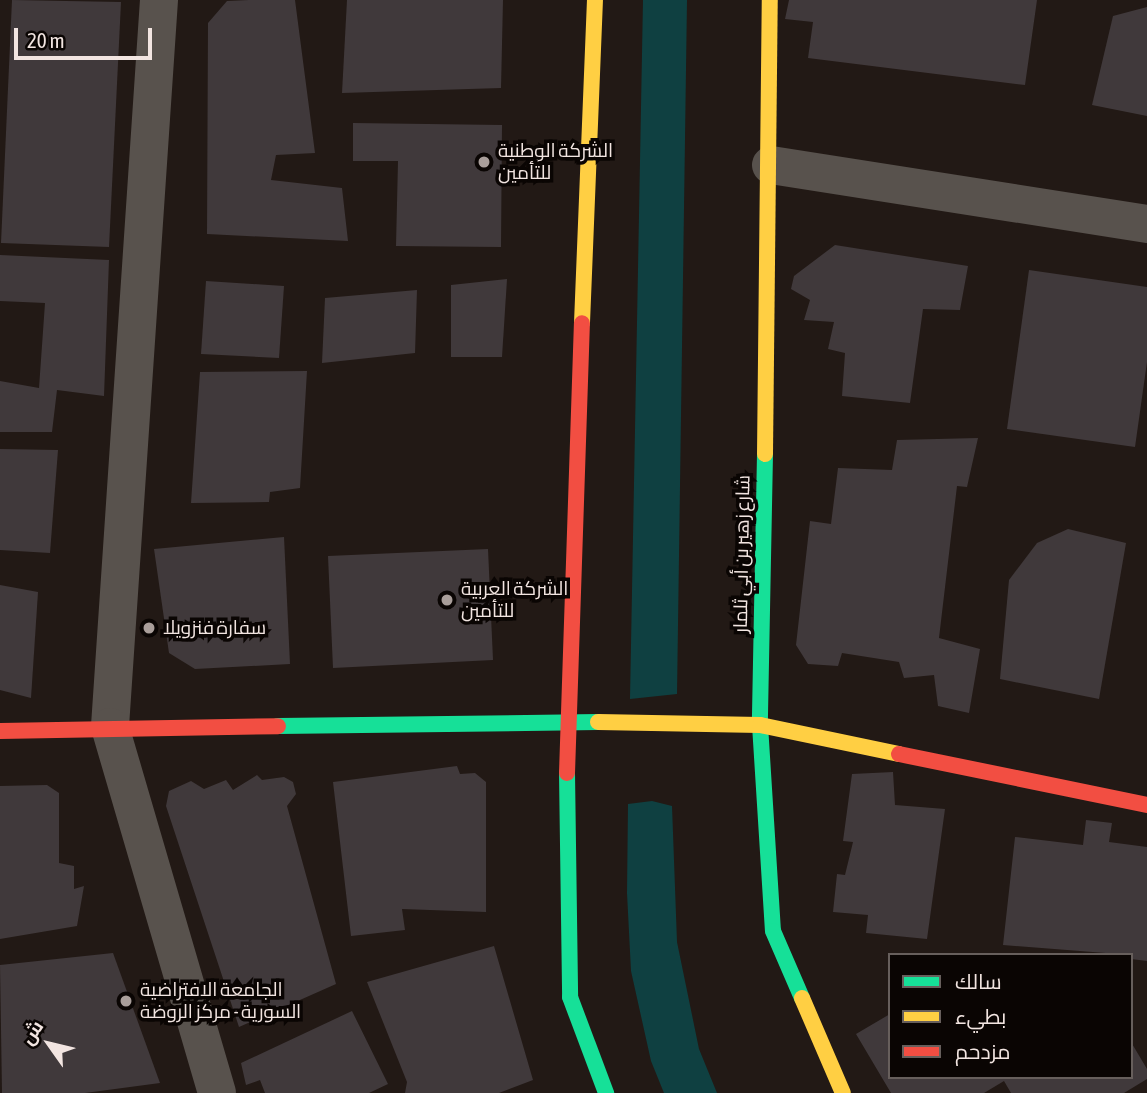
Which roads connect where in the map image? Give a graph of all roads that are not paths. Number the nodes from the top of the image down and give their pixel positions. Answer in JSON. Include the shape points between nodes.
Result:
{"nodes":[{"id":1,"x":159,"y":0,"type":"edge"},
{"id":2,"x":595,"y":0,"type":"edge"},
{"id":3,"x":770,"y":0,"type":"edge"},
{"id":4,"x":771,"y":165,"type":"junction"},
{"id":5,"x":1147,"y":224,"type":"edge"},
{"id":6,"x":566,"y":721,"type":"junction"},
{"id":7,"x":760,"y":725,"type":"junction"},
{"id":8,"x":110,"y":727,"type":"junction"},
{"id":9,"x":0,"y":731,"type":"edge"},
{"id":10,"x":1147,"y":805,"type":"edge"},
{"id":11,"x":216,"y":1093,"type":"edge"},
{"id":12,"x":606,"y":1093,"type":"edge"},
{"id":13,"x":843,"y":1093,"type":"edge"}],
"edges":[{"from":1,"to":8,"type":"street"},
{"from":2,"to":6,"type":"street"},
{"from":3,"to":4,"type":"street","name":"شارع زهير بن أبي ثلمار"},
{"from":4,"to":5,"type":"street"},
{"from":4,"to":7,"type":"street","name":"شارع زهير بن أبي ثلمار"},
{"from":6,"to":7,"type":"street"},
{"from":6,"to":8,"type":"street"},
{"from":6,"to":12,"type":"street","via":[[570,998]]},
{"from":7,"to":10,"type":"street"},
{"from":7,"to":13,"type":"street","name":"شارع زهير بن أبي ثلمار","via":[[772,931]]},
{"from":8,"to":9,"type":"street"},
{"from":8,"to":11,"type":"street"}]}
